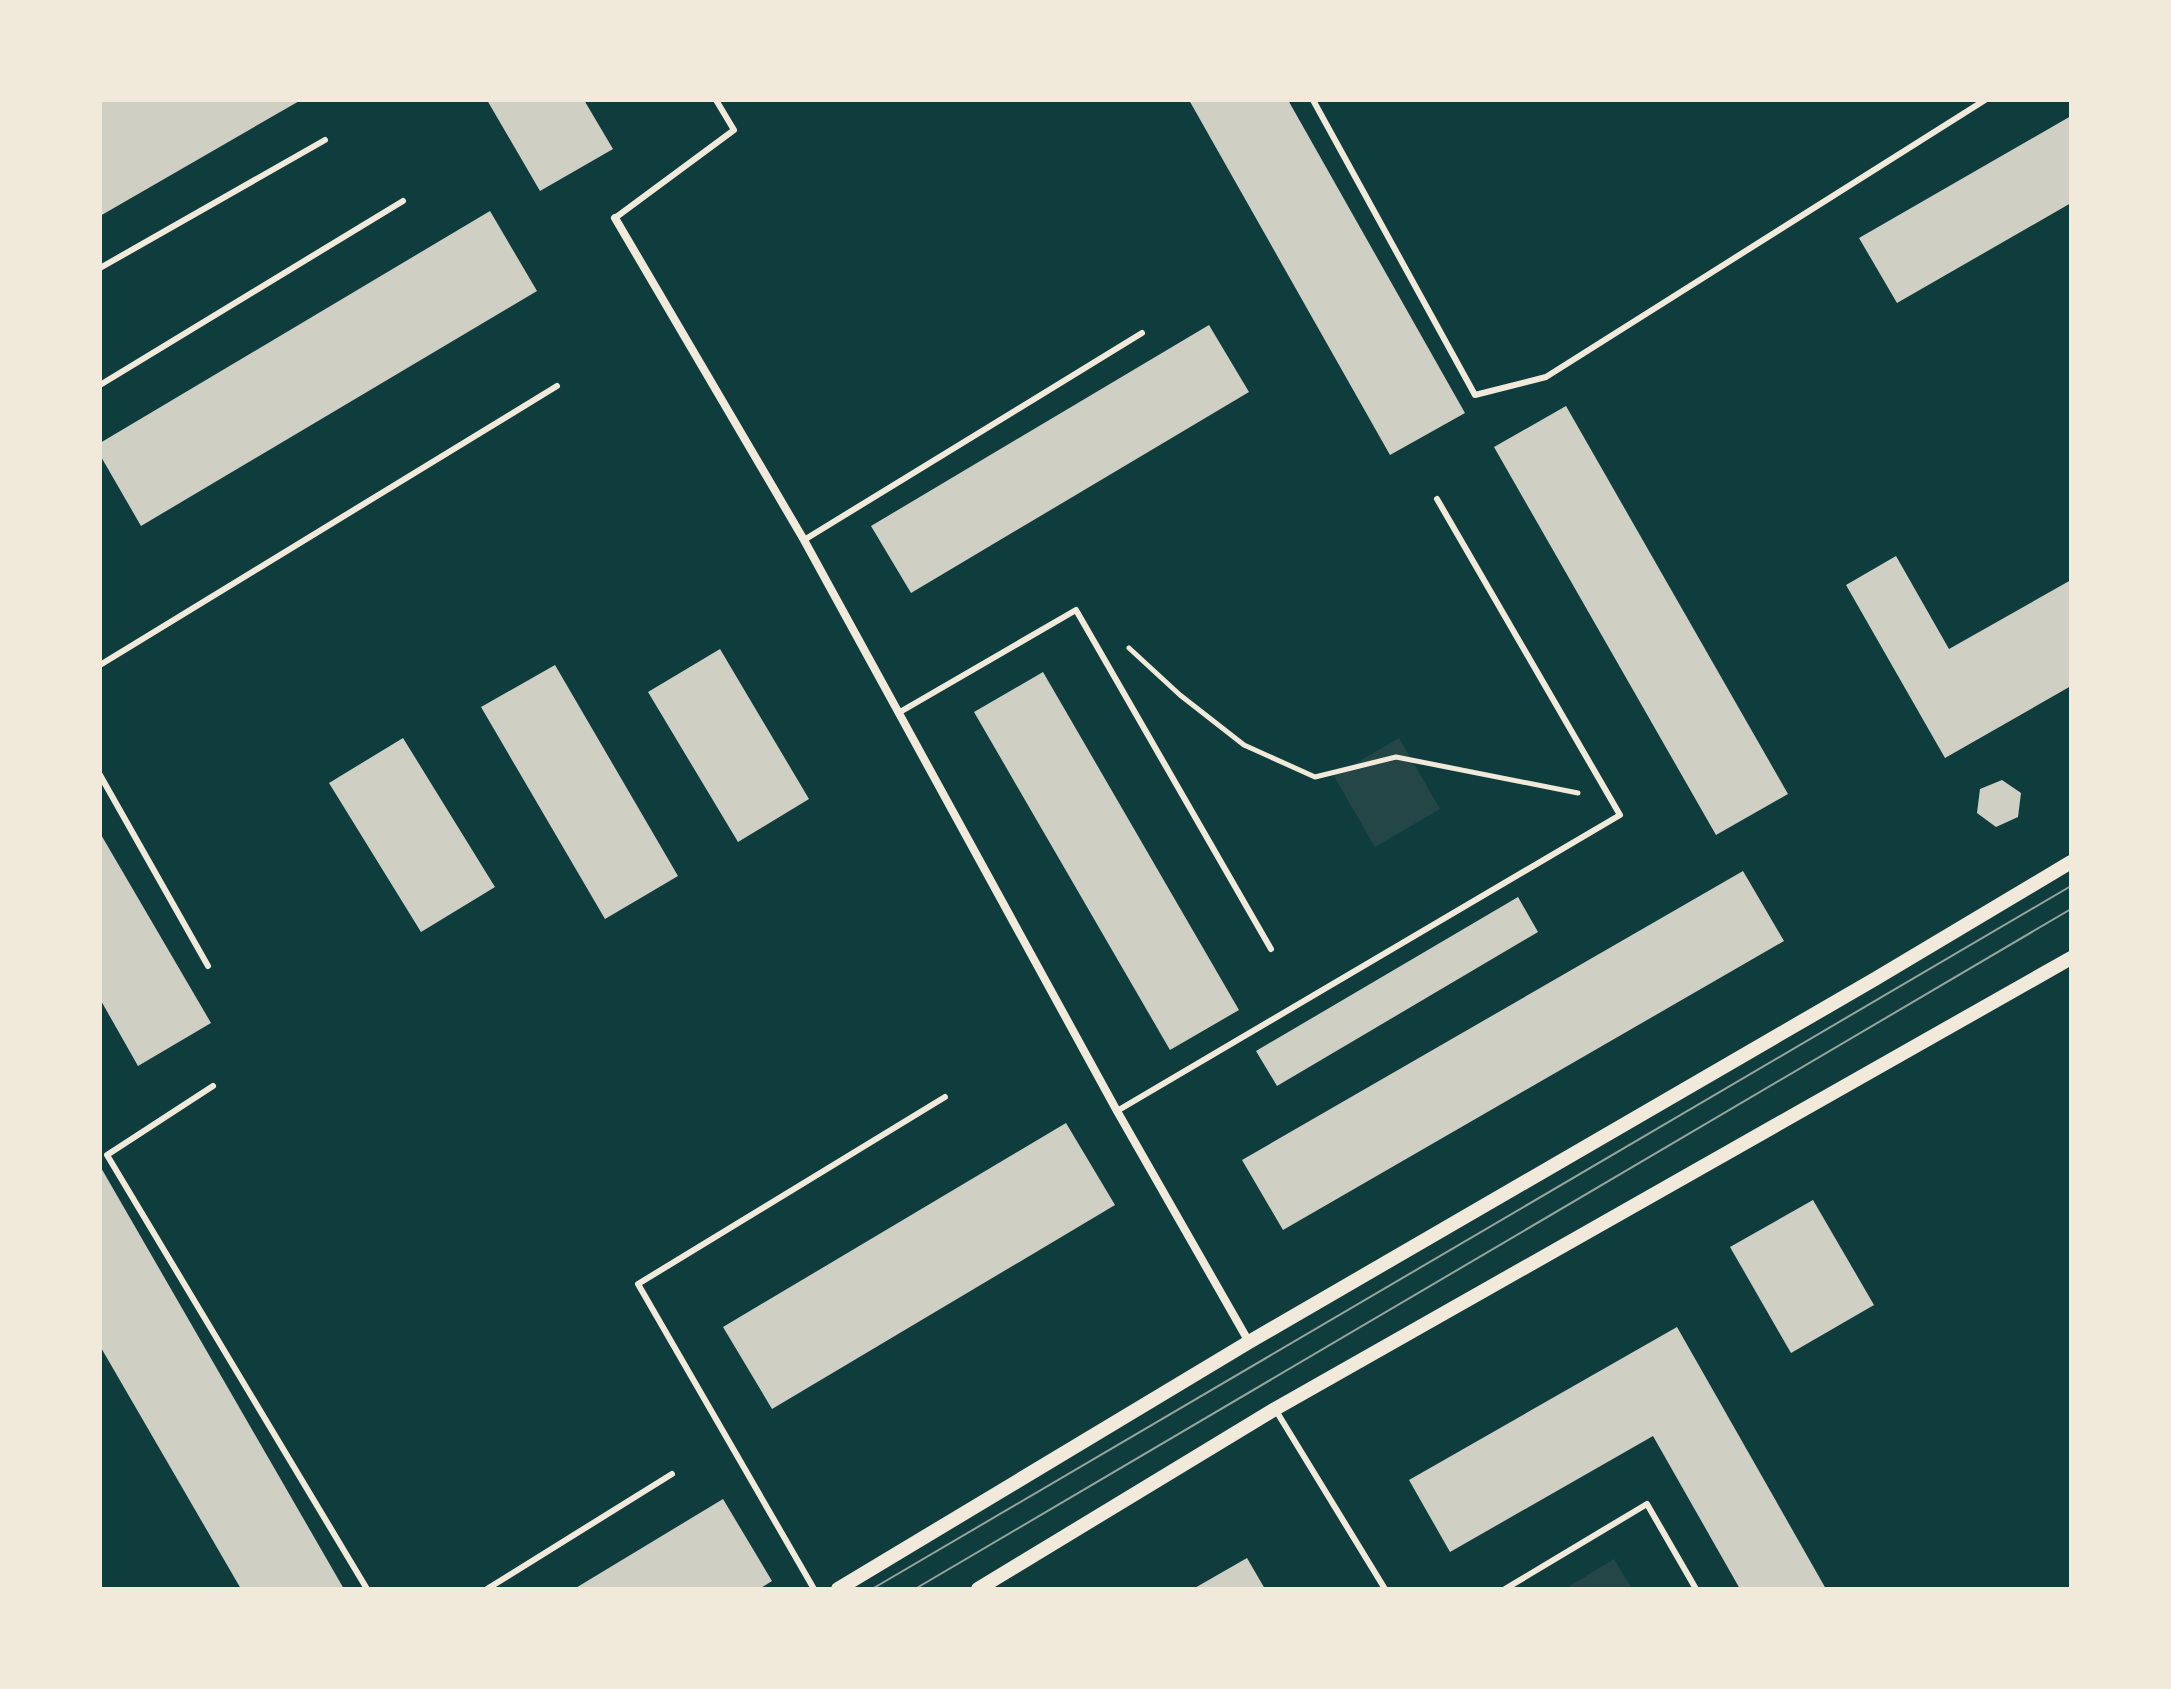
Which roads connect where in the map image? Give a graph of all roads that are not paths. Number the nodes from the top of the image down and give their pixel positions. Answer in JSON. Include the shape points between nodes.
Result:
{"nodes":[{"id":1,"x":716,"y":100,"type":"edge"},
{"id":2,"x":1313,"y":100,"type":"edge"},
{"id":3,"x":1985,"y":100,"type":"edge"},
{"id":4,"x":325,"y":140,"type":"dead end"},
{"id":5,"x":403,"y":201,"type":"dead end"},
{"id":6,"x":615,"y":218,"type":"joint"},
{"id":7,"x":100,"y":268,"type":"edge"},
{"id":8,"x":1142,"y":333,"type":"dead end"},
{"id":9,"x":100,"y":385,"type":"edge"},
{"id":10,"x":557,"y":386,"type":"dead end"},
{"id":11,"x":1437,"y":499,"type":"dead end"},
{"id":12,"x":804,"y":540,"type":"junction"},
{"id":13,"x":100,"y":665,"type":"edge"},
{"id":14,"x":900,"y":712,"type":"junction"},
{"id":15,"x":100,"y":775,"type":"edge"},
{"id":16,"x":2071,"y":862,"type":"edge"},
{"id":17,"x":1271,"y":949,"type":"dead end"},
{"id":18,"x":2071,"y":958,"type":"edge"},
{"id":19,"x":208,"y":966,"type":"dead end"},
{"id":20,"x":213,"y":1086,"type":"dead end"},
{"id":21,"x":945,"y":1097,"type":"dead end"},
{"id":22,"x":1117,"y":1111,"type":"junction"},
{"id":23,"x":1249,"y":1342,"type":"junction"},
{"id":24,"x":1275,"y":1409,"type":"junction"},
{"id":25,"x":672,"y":1474,"type":"dead end"},
{"id":26,"x":367,"y":1589,"type":"edge"},
{"id":27,"x":487,"y":1589,"type":"edge"},
{"id":28,"x":814,"y":1589,"type":"edge"},
{"id":29,"x":838,"y":1589,"type":"edge"},
{"id":30,"x":978,"y":1589,"type":"edge"},
{"id":31,"x":1385,"y":1589,"type":"edge"},
{"id":32,"x":1505,"y":1589,"type":"edge"},
{"id":33,"x":1696,"y":1589,"type":"edge"}],
"edges":[{"from":1,"to":6,"type":"lane","via":[[734,130]]},
{"from":2,"to":3,"type":"lane","via":[[1475,395],[1546,377]]},
{"from":4,"to":7,"type":"lane"},
{"from":5,"to":9,"type":"lane"},
{"from":6,"to":12,"type":"street"},
{"from":8,"to":12,"type":"lane"},
{"from":10,"to":13,"type":"lane"},
{"from":11,"to":22,"type":"lane","via":[[1620,815]]},
{"from":12,"to":14,"type":"street"},
{"from":14,"to":17,"type":"lane","via":[[1076,610]]},
{"from":14,"to":22,"type":"street"},
{"from":15,"to":19,"type":"lane"},
{"from":16,"to":23,"type":"street"},
{"from":18,"to":24,"type":"street"},
{"from":20,"to":26,"type":"lane","via":[[107,1155]]},
{"from":21,"to":28,"type":"lane","via":[[638,1284]]},
{"from":22,"to":23,"type":"street"},
{"from":23,"to":29,"type":"street"},
{"from":24,"to":30,"type":"street"},
{"from":24,"to":31,"type":"lane"},
{"from":25,"to":27,"type":"lane"},
{"from":32,"to":33,"type":"lane","via":[[1647,1504]]}]}
